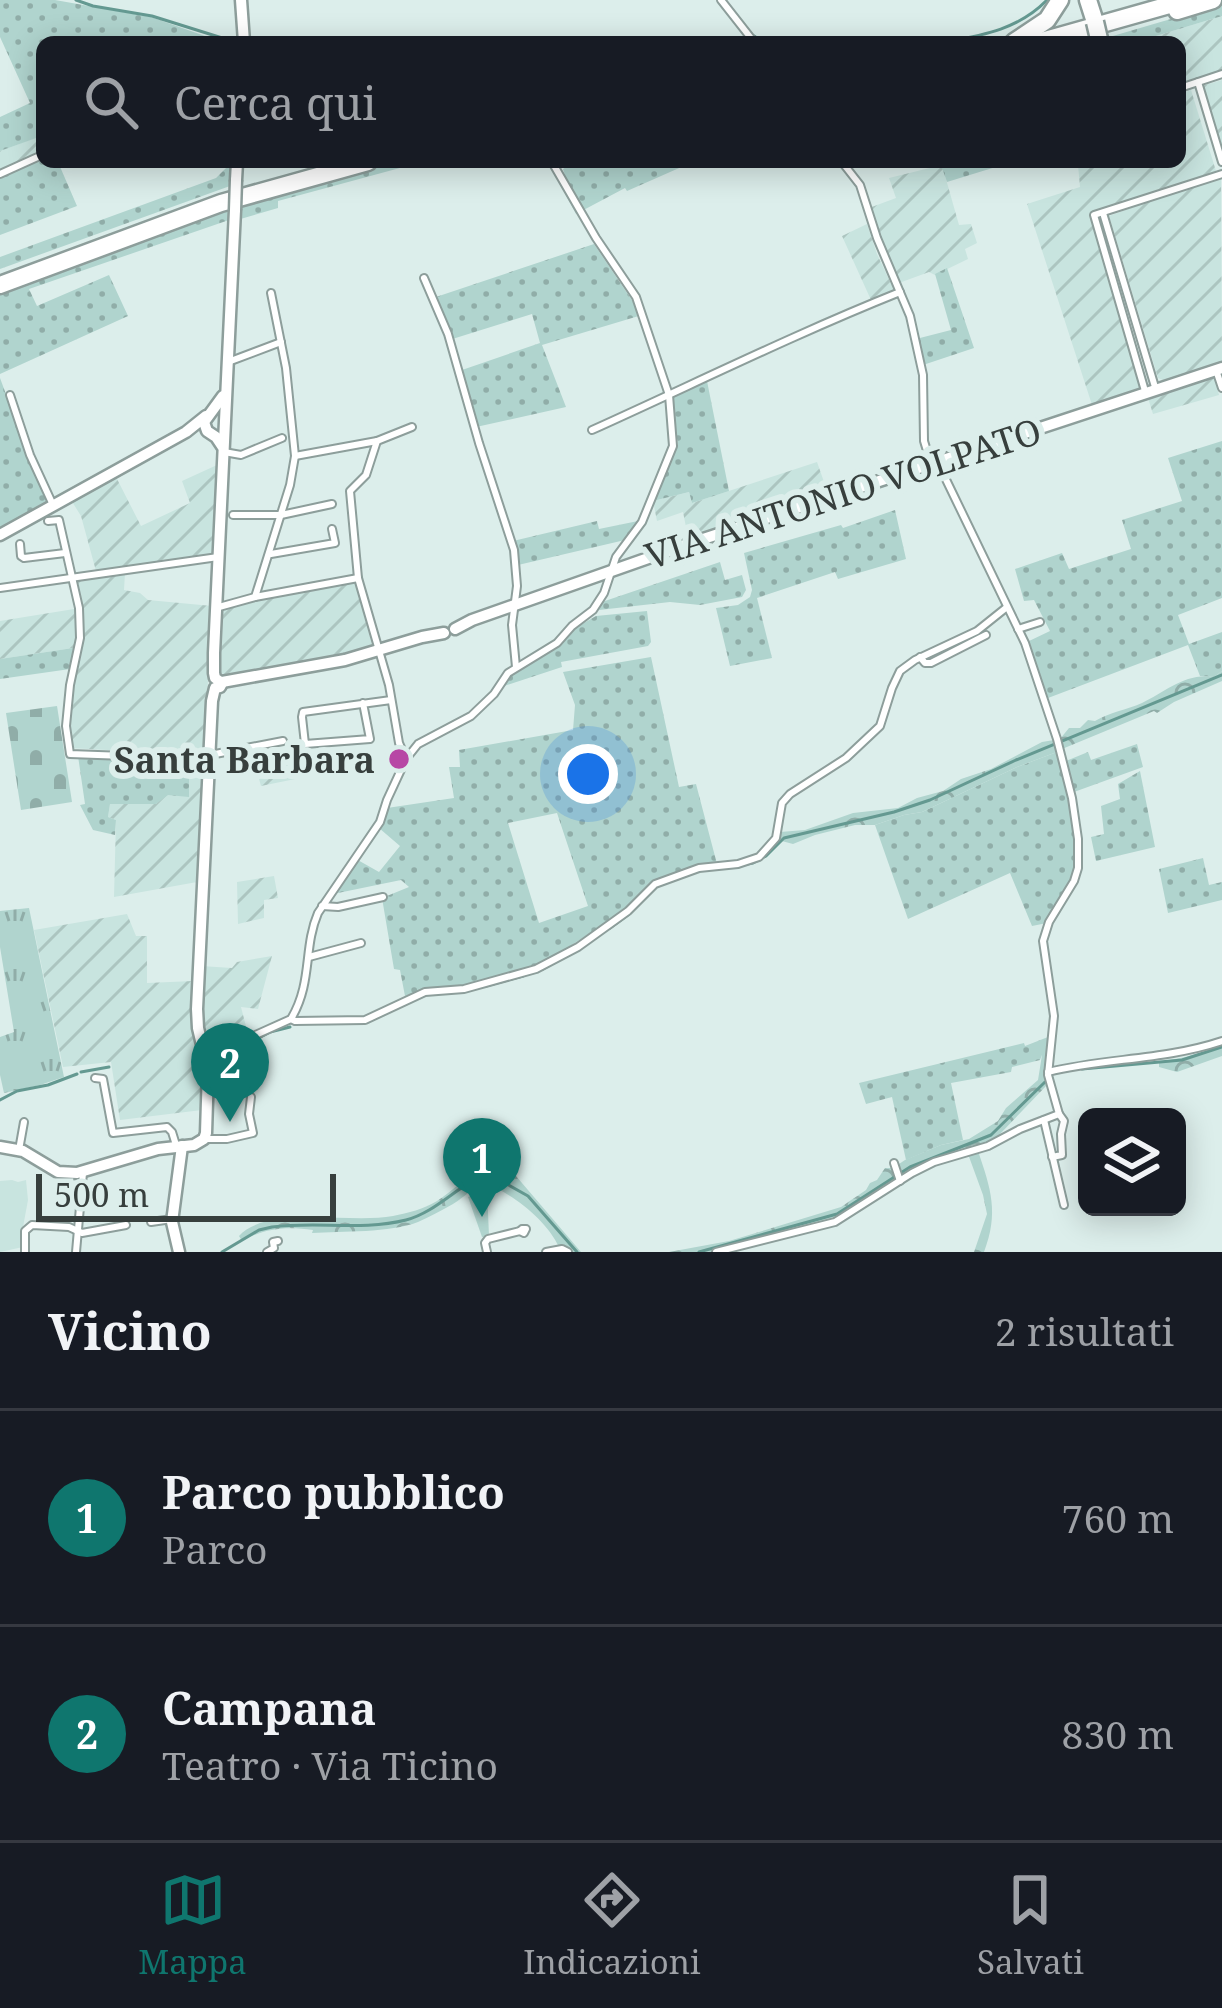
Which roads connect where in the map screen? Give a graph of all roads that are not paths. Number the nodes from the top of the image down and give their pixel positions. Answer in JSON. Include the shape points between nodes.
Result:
{"nodes":[{"id":1,"x":241,"y":0,"type":"edge"},
{"id":2,"x":722,"y":0,"type":"edge"},
{"id":3,"x":1060,"y":0,"type":"edge"},
{"id":4,"x":1090,"y":0,"type":"edge"},
{"id":5,"x":1187,"y":0,"type":"edge"},
{"id":6,"x":1214,"y":0,"type":"edge"},
{"id":7,"x":244,"y":36,"type":"edge"},
{"id":8,"x":749,"y":36,"type":"edge"},
{"id":9,"x":1023,"y":36,"type":"edge"},
{"id":10,"x":1059,"y":36,"type":"edge"},
{"id":11,"x":1094,"y":36,"type":"edge"},
{"id":12,"x":1222,"y":74,"type":"edge"},
{"id":13,"x":1198,"y":82,"type":"junction"},
{"id":14,"x":1186,"y":86,"type":"edge"},
{"id":15,"x":36,"y":158,"type":"edge"},
{"id":16,"x":1222,"y":162,"type":"edge"},
{"id":17,"x":237,"y":168,"type":"edge"},
{"id":18,"x":309,"y":168,"type":"edge"},
{"id":19,"x":346,"y":168,"type":"edge"},
{"id":20,"x":555,"y":168,"type":"edge"},
{"id":21,"x":847,"y":168,"type":"edge"},
{"id":22,"x":0,"y":174,"type":"edge"},
{"id":23,"x":1222,"y":174,"type":"edge"},
{"id":24,"x":0,"y":274,"type":"edge"},
{"id":25,"x":424,"y":278,"type":"dead end"},
{"id":26,"x":0,"y":285,"type":"edge"},
{"id":27,"x":271,"y":292,"type":"dead end"},
{"id":28,"x":899,"y":292,"type":"junction"},
{"id":29,"x":281,"y":342,"type":"junction"},
{"id":30,"x":228,"y":362,"type":"junction"},
{"id":31,"x":1219,"y":369,"type":"edge"},
{"id":32,"x":226,"y":388,"type":"junction"},
{"id":33,"x":1222,"y":388,"type":"edge"},
{"id":34,"x":1151,"y":393,"type":"junction"},
{"id":35,"x":10,"y":395,"type":"dead end"},
{"id":36,"x":669,"y":395,"type":"junction"},
{"id":37,"x":210,"y":415,"type":"junction"},
{"id":38,"x":225,"y":424,"type":"junction"},
{"id":39,"x":412,"y":427,"type":"dead end"},
{"id":40,"x":592,"y":430,"type":"dead end"},
{"id":41,"x":186,"y":432,"type":"junction"},
{"id":42,"x":209,"y":432,"type":"junction"},
{"id":43,"x":282,"y":438,"type":"dead end"},
{"id":44,"x":377,"y":441,"type":"junction"},
{"id":45,"x":224,"y":451,"type":"junction"},
{"id":46,"x":295,"y":456,"type":"junction"},
{"id":47,"x":935,"y":464,"type":"junction"},
{"id":48,"x":332,"y":504,"type":"dead end"},
{"id":49,"x":53,"y":505,"type":"junction"},
{"id":50,"x":233,"y":515,"type":"dead end"},
{"id":51,"x":281,"y":515,"type":"junction"},
{"id":52,"x":48,"y":521,"type":"dead end"},
{"id":53,"x":332,"y":529,"type":"dead end"},
{"id":54,"x":0,"y":536,"type":"edge"},
{"id":55,"x":20,"y":544,"type":"dead end"},
{"id":56,"x":65,"y":553,"type":"junction"},
{"id":57,"x":271,"y":554,"type":"junction"},
{"id":58,"x":218,"y":557,"type":"junction"},
{"id":59,"x":610,"y":572,"type":"junction"},
{"id":60,"x":73,"y":578,"type":"junction"},
{"id":61,"x":358,"y":578,"type":"junction"},
{"id":62,"x":0,"y":588,"type":"edge"},
{"id":63,"x":256,"y":597,"type":"junction"},
{"id":64,"x":515,"y":604,"type":"junction"},
{"id":65,"x":216,"y":607,"type":"junction"},
{"id":66,"x":1007,"y":607,"type":"junction"},
{"id":67,"x":1039,"y":622,"type":"dead end"},
{"id":68,"x":1018,"y":629,"type":"junction"},
{"id":69,"x":986,"y":635,"type":"dead end"},
{"id":70,"x":378,"y":650,"type":"junction"},
{"id":71,"x":920,"y":657,"type":"junction"},
{"id":72,"x":516,"y":667,"type":"junction"},
{"id":73,"x":218,"y":683,"type":"junction"},
{"id":74,"x":391,"y":700,"type":"junction"},
{"id":75,"x":363,"y":704,"type":"junction"},
{"id":76,"x":283,"y":741,"type":"dead end"},
{"id":77,"x":209,"y":757,"type":"junction"},
{"id":78,"x":406,"y":759,"type":"junction"},
{"id":79,"x":382,"y":897,"type":"dead end"},
{"id":80,"x":322,"y":906,"type":"junction"},
{"id":81,"x":361,"y":943,"type":"dead end"},
{"id":82,"x":309,"y":957,"type":"junction"},
{"id":83,"x":291,"y":1019,"type":"junction"},
{"id":84,"x":1222,"y":1041,"type":"edge"},
{"id":85,"x":207,"y":1063,"type":"junction"},
{"id":86,"x":1049,"y":1076,"type":"junction"},
{"id":87,"x":95,"y":1078,"type":"dead end"},
{"id":88,"x":251,"y":1096,"type":"dead end"},
{"id":89,"x":1059,"y":1114,"type":"junction"},
{"id":90,"x":1044,"y":1120,"type":"junction"},
{"id":91,"x":24,"y":1122,"type":"dead end"},
{"id":92,"x":204,"y":1139,"type":"junction"},
{"id":93,"x":179,"y":1146,"type":"junction"},
{"id":94,"x":0,"y":1147,"type":"edge"},
{"id":95,"x":19,"y":1150,"type":"junction"},
{"id":96,"x":1052,"y":1157,"type":"junction"},
{"id":97,"x":894,"y":1162,"type":"dead end"},
{"id":98,"x":83,"y":1173,"type":"junction"},
{"id":99,"x":898,"y":1177,"type":"junction"},
{"id":100,"x":1064,"y":1205,"type":"dead end"},
{"id":101,"x":172,"y":1219,"type":"junction"},
{"id":102,"x":152,"y":1222,"type":"dead end"},
{"id":103,"x":126,"y":1225,"type":"dead end"},
{"id":104,"x":77,"y":1232,"type":"junction"},
{"id":105,"x":520,"y":1232,"type":"dead end"},
{"id":106,"x":278,"y":1240,"type":"dead end"},
{"id":107,"x":25,"y":1252,"type":"edge"},
{"id":108,"x":76,"y":1252,"type":"edge"},
{"id":109,"x":179,"y":1252,"type":"edge"},
{"id":110,"x":267,"y":1252,"type":"edge"},
{"id":111,"x":487,"y":1252,"type":"edge"},
{"id":112,"x":546,"y":1252,"type":"edge"},
{"id":113,"x":568,"y":1252,"type":"edge"},
{"id":114,"x":716,"y":1252,"type":"edge"}],
"edges":[{"from":1,"to":7,"type":"street"},
{"from":2,"to":8,"type":"street"},
{"from":3,"to":9,"type":"highway"},
{"from":4,"to":11,"type":"highway"},
{"from":5,"to":10,"type":"highway"},
{"from":6,"to":11,"type":"highway"},
{"from":12,"to":13,"type":"street"},
{"from":13,"to":14,"type":"street"},
{"from":13,"to":16,"type":"street"},
{"from":15,"to":22,"type":"street"},
{"from":17,"to":30,"type":"street","bridge":true},
{"from":18,"to":24,"type":"highway"},
{"from":19,"to":26,"type":"highway","via":[[220,202]]},
{"from":20,"to":36,"type":"street","via":[[636,297]]},
{"from":21,"to":28,"type":"street"},
{"from":23,"to":34,"type":"street","via":[[1102,213]]},
{"from":25,"to":64,"type":"street","via":[[514,550]]},
{"from":27,"to":29,"type":"street"},
{"from":28,"to":36,"type":"street"},
{"from":28,"to":47,"type":"street","via":[[923,375],[924,441]]},
{"from":29,"to":30,"type":"street"},
{"from":29,"to":46,"type":"street"},
{"from":30,"to":32,"type":"street"},
{"from":31,"to":33,"type":"street"},
{"from":31,"to":34,"type":"street","name":"VIA ANTONIO VOLPATO"},
{"from":32,"to":37,"type":"street"},
{"from":32,"to":38,"type":"street"},
{"from":34,"to":47,"type":"street","name":"VIA ANTONIO VOLPATO"},
{"from":35,"to":49,"type":"street"},
{"from":36,"to":40,"type":"street"},
{"from":36,"to":59,"type":"street","via":[[670,454]]},
{"from":37,"to":38,"type":"street"},
{"from":37,"to":41,"type":"street"},
{"from":37,"to":42,"type":"street"},
{"from":38,"to":42,"type":"street"},
{"from":38,"to":45,"type":"street"},
{"from":39,"to":44,"type":"street"},
{"from":41,"to":42,"type":"street"},
{"from":41,"to":49,"type":"street"},
{"from":42,"to":45,"type":"street"},
{"from":43,"to":45,"type":"street","via":[[241,455]]},
{"from":44,"to":46,"type":"street"},
{"from":44,"to":61,"type":"street","via":[[366,475],[350,490]]},
{"from":45,"to":58,"type":"street"},
{"from":46,"to":51,"type":"street"},
{"from":47,"to":59,"type":"street","name":"VIA ANTONIO VOLPATO"},
{"from":47,"to":66,"type":"street"},
{"from":48,"to":51,"type":"street"},
{"from":49,"to":54,"type":"street"},
{"from":50,"to":51,"type":"street"},
{"from":51,"to":57,"type":"street"},
{"from":52,"to":56,"type":"street","via":[[59,520]]},
{"from":53,"to":57,"type":"street","via":[[335,543]]},
{"from":55,"to":56,"type":"street","via":[[24,558]]},
{"from":56,"to":60,"type":"street"},
{"from":57,"to":63,"type":"street"},
{"from":58,"to":60,"type":"street"},
{"from":58,"to":65,"type":"street"},
{"from":59,"to":64,"type":"street","name":"VIA ANTONIO VOLPATO"},
{"from":59,"to":72,"type":"street","via":[[593,610]]},
{"from":60,"to":62,"type":"street"},
{"from":60,"to":77,"type":"street","via":[[80,638],[67,709],[70,754]]},
{"from":61,"to":63,"type":"street"},
{"from":61,"to":70,"type":"street"},
{"from":63,"to":65,"type":"street"},
{"from":64,"to":70,"type":"street","name":"VIA ANTONIO VOLPATO"},
{"from":64,"to":72,"type":"street"},
{"from":65,"to":73,"type":"street"},
{"from":66,"to":68,"type":"street"},
{"from":66,"to":71,"type":"street"},
{"from":67,"to":68,"type":"street"},
{"from":68,"to":86,"type":"street","via":[[1060,749],[1079,854],[1043,941],[1054,1016]]},
{"from":69,"to":71,"type":"street","via":[[931,663]]},
{"from":70,"to":73,"type":"street","name":"VIA ANTONIO VOLPATO"},
{"from":70,"to":74,"type":"street"},
{"from":71,"to":83,"type":"street","via":[[900,671],[880,726],[782,803],[776,838],[759,857],[655,884],[628,911],[536,969],[425,992],[364,1020]]},
{"from":72,"to":78,"type":"street","via":[[471,716]]},
{"from":73,"to":77,"type":"street"},
{"from":74,"to":75,"type":"street"},
{"from":74,"to":78,"type":"street"},
{"from":75,"to":75,"type":"street","via":[[303,712],[305,744],[370,739]]},
{"from":76,"to":77,"type":"street"},
{"from":77,"to":85,"type":"street","via":[[197,1009]]},
{"from":78,"to":80,"type":"street","via":[[380,822]]},
{"from":79,"to":80,"type":"street"},
{"from":80,"to":82,"type":"street"},
{"from":81,"to":82,"type":"street"},
{"from":82,"to":83,"type":"street"},
{"from":83,"to":85,"type":"street"},
{"from":84,"to":86,"type":"street"},
{"from":85,"to":92,"type":"street"},
{"from":86,"to":89,"type":"street"},
{"from":87,"to":93,"type":"street","via":[[103,1079],[113,1133],[167,1127]]},
{"from":88,"to":92,"type":"street","via":[[253,1133]]},
{"from":89,"to":90,"type":"street"},
{"from":89,"to":96,"type":"street","via":[[1067,1155]]},
{"from":90,"to":96,"type":"street"},
{"from":90,"to":99,"type":"street"},
{"from":91,"to":95,"type":"street"},
{"from":92,"to":93,"type":"street"},
{"from":93,"to":98,"type":"street"},
{"from":93,"to":101,"type":"street"},
{"from":94,"to":95,"type":"street"},
{"from":95,"to":98,"type":"street","via":[[59,1172]]},
{"from":96,"to":100,"type":"street"},
{"from":97,"to":99,"type":"street"},
{"from":98,"to":104,"type":"street"},
{"from":99,"to":114,"type":"street","via":[[835,1222]]},
{"from":101,"to":102,"type":"street"},
{"from":101,"to":109,"type":"street"},
{"from":103,"to":104,"type":"street"},
{"from":104,"to":107,"type":"street","via":[[32,1225]]},
{"from":104,"to":108,"type":"street"},
{"from":105,"to":111,"type":"street","via":[[486,1238]]},
{"from":106,"to":110,"type":"street"},
{"from":112,"to":113,"type":"street"}]}
